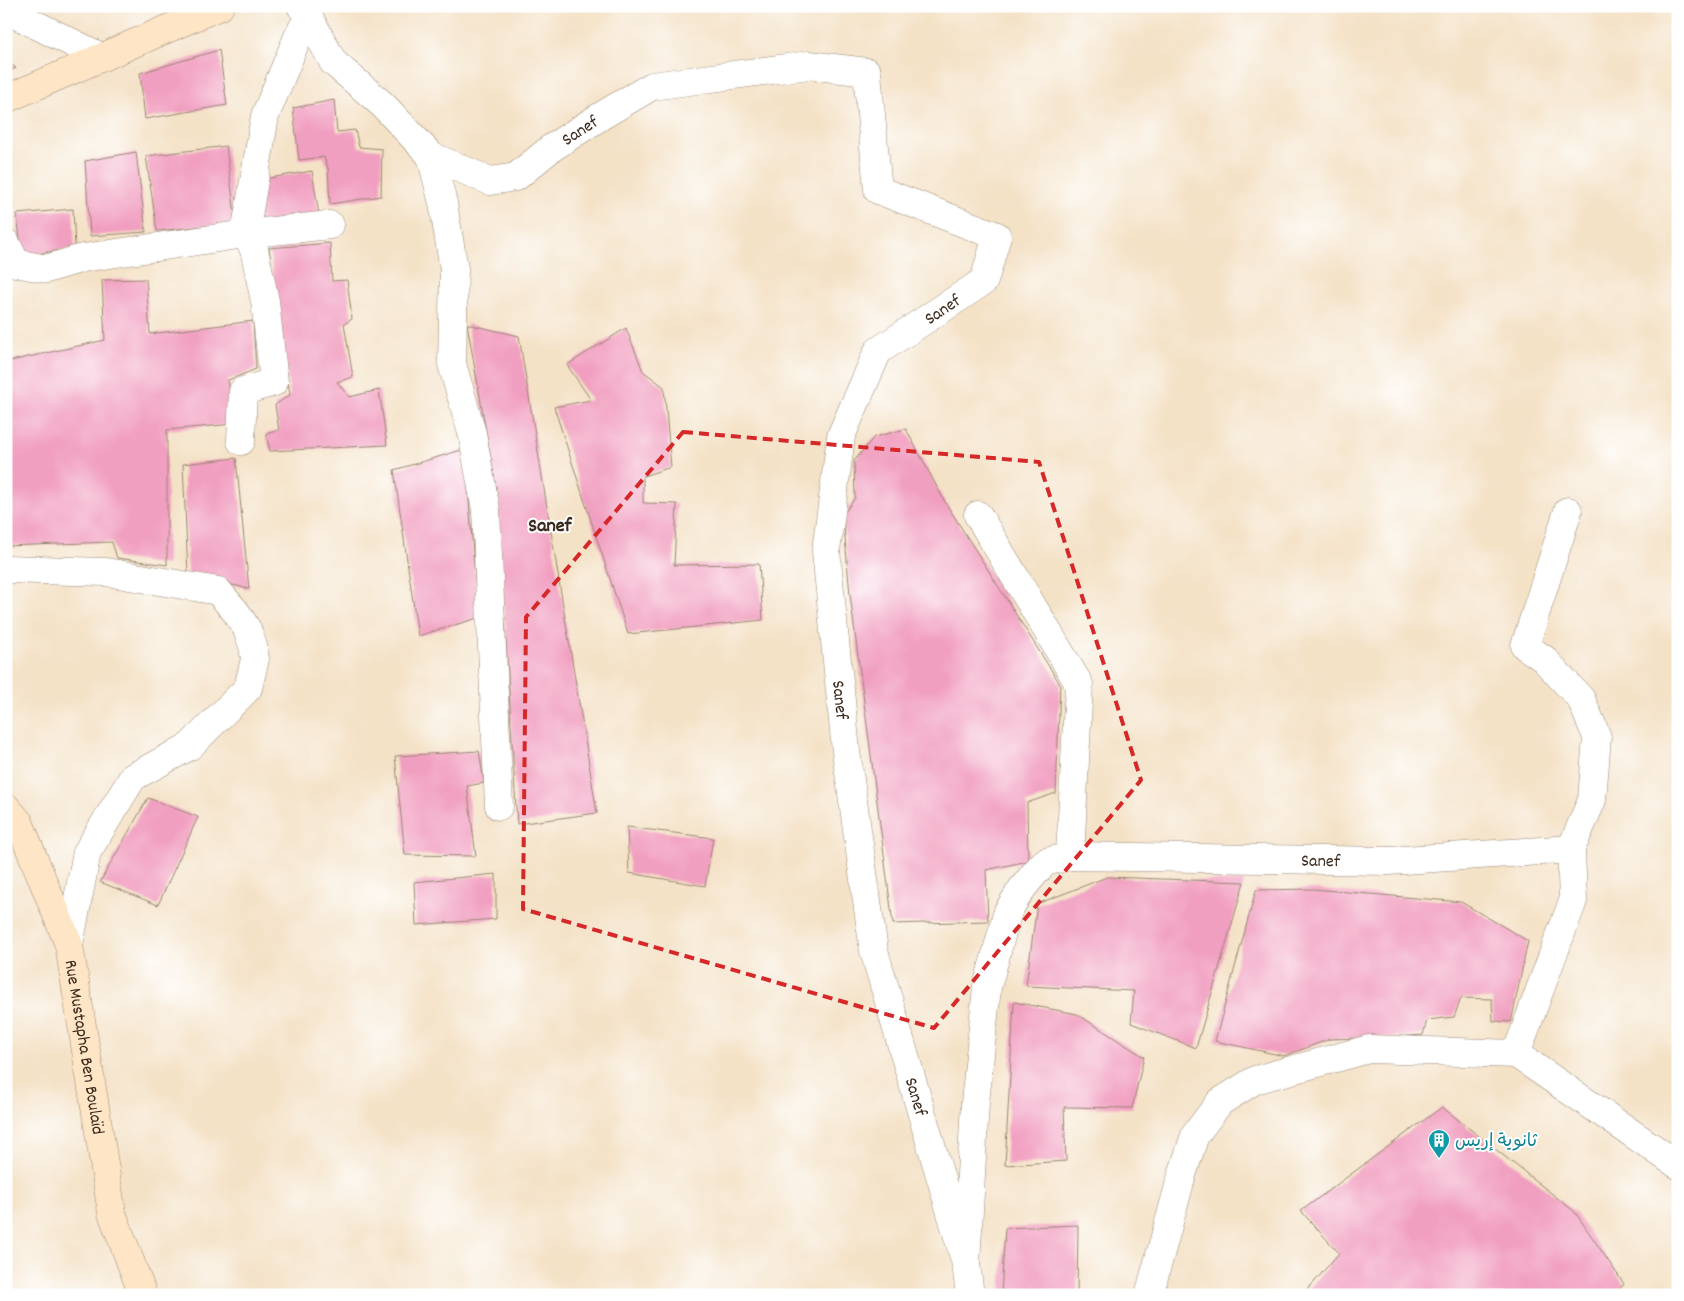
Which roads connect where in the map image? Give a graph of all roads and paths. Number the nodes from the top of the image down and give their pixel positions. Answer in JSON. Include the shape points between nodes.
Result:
{"nodes":[{"id":1,"x":220,"y":6,"type":"edge"},
{"id":2,"x":6,"y":10,"type":"edge"},
{"id":3,"x":305,"y":11,"type":"edge"},
{"id":4,"x":101,"y":58,"type":"junction"},
{"id":5,"x":6,"y":99,"type":"edge"},
{"id":6,"x":431,"y":156,"type":"junction"},
{"id":7,"x":330,"y":224,"type":"dead end"},
{"id":8,"x":246,"y":234,"type":"junction"},
{"id":9,"x":6,"y":243,"type":"edge"},
{"id":10,"x":241,"y":441,"type":"dead end"},
{"id":11,"x":1568,"y":511,"type":"dead end"},
{"id":12,"x":978,"y":515,"type":"dead end"},
{"id":13,"x":6,"y":569,"type":"edge"},
{"id":14,"x":499,"y":806,"type":"dead end"},
{"id":15,"x":6,"y":807,"type":"edge"},
{"id":16,"x":1571,"y":849,"type":"junction"},
{"id":17,"x":1070,"y":856,"type":"junction"},
{"id":18,"x":70,"y":945,"type":"junction"},
{"id":19,"x":1516,"y":1054,"type":"junction"},
{"id":20,"x":1678,"y":1165,"type":"edge"},
{"id":21,"x":966,"y":1264,"type":"junction"},
{"id":22,"x":144,"y":1295,"type":"edge"},
{"id":23,"x":970,"y":1295,"type":"edge"},
{"id":24,"x":1150,"y":1295,"type":"edge"}],
"edges":[{"from":1,"to":4,"type":"street"},
{"from":2,"to":4,"type":"street"},
{"from":3,"to":6,"type":"street","name":"Sanef","via":[[333,62],[383,106]]},
{"from":3,"to":8,"type":"street","via":[[299,34],[265,116]]},
{"from":4,"to":5,"type":"street"},
{"from":6,"to":14,"type":"street","via":[[454,269],[452,364],[472,433],[486,510]]},
{"from":6,"to":21,"type":"street","name":"Sanef","via":[[490,181],[516,176],[550,149],[652,86],[809,65],[867,72],[878,190],[998,236],[984,280],[878,351],[841,436],[826,551],[846,751],[874,951]]},
{"from":7,"to":8,"type":"street"},
{"from":8,"to":9,"type":"street","via":[[83,258],[46,269],[16,263]]},
{"from":8,"to":10,"type":"street","via":[[254,249],[265,301],[274,382],[243,390]]},
{"from":11,"to":16,"type":"street","via":[[1525,646],[1544,659],[1581,699],[1597,737],[1592,800]]},
{"from":12,"to":17,"type":"street","via":[[1079,684]]},
{"from":13,"to":18,"type":"street","via":[[106,572],[218,591],[247,629],[253,646],[255,659],[248,688],[190,746],[133,777],[86,852]]},
{"from":15,"to":18,"type":"street","name":"Rue Mustapha Ben Boulaïd","via":[[19,822]]},
{"from":16,"to":17,"type":"street","name":"Sanef","via":[[1389,861]]},
{"from":16,"to":19,"type":"street","via":[[1573,901]]},
{"from":17,"to":21,"type":"street","name":"Sanef","via":[[1045,862],[1008,911],[987,987],[975,1103]]},
{"from":18,"to":22,"type":"street","name":"Rue Mustapha Ben Boulaïd","via":[[112,1213]]},
{"from":19,"to":20,"type":"street"},
{"from":19,"to":24,"type":"street","via":[[1369,1049],[1256,1080],[1220,1102],[1195,1135]]},
{"from":21,"to":23,"type":"street","name":"Sanef"}]}
